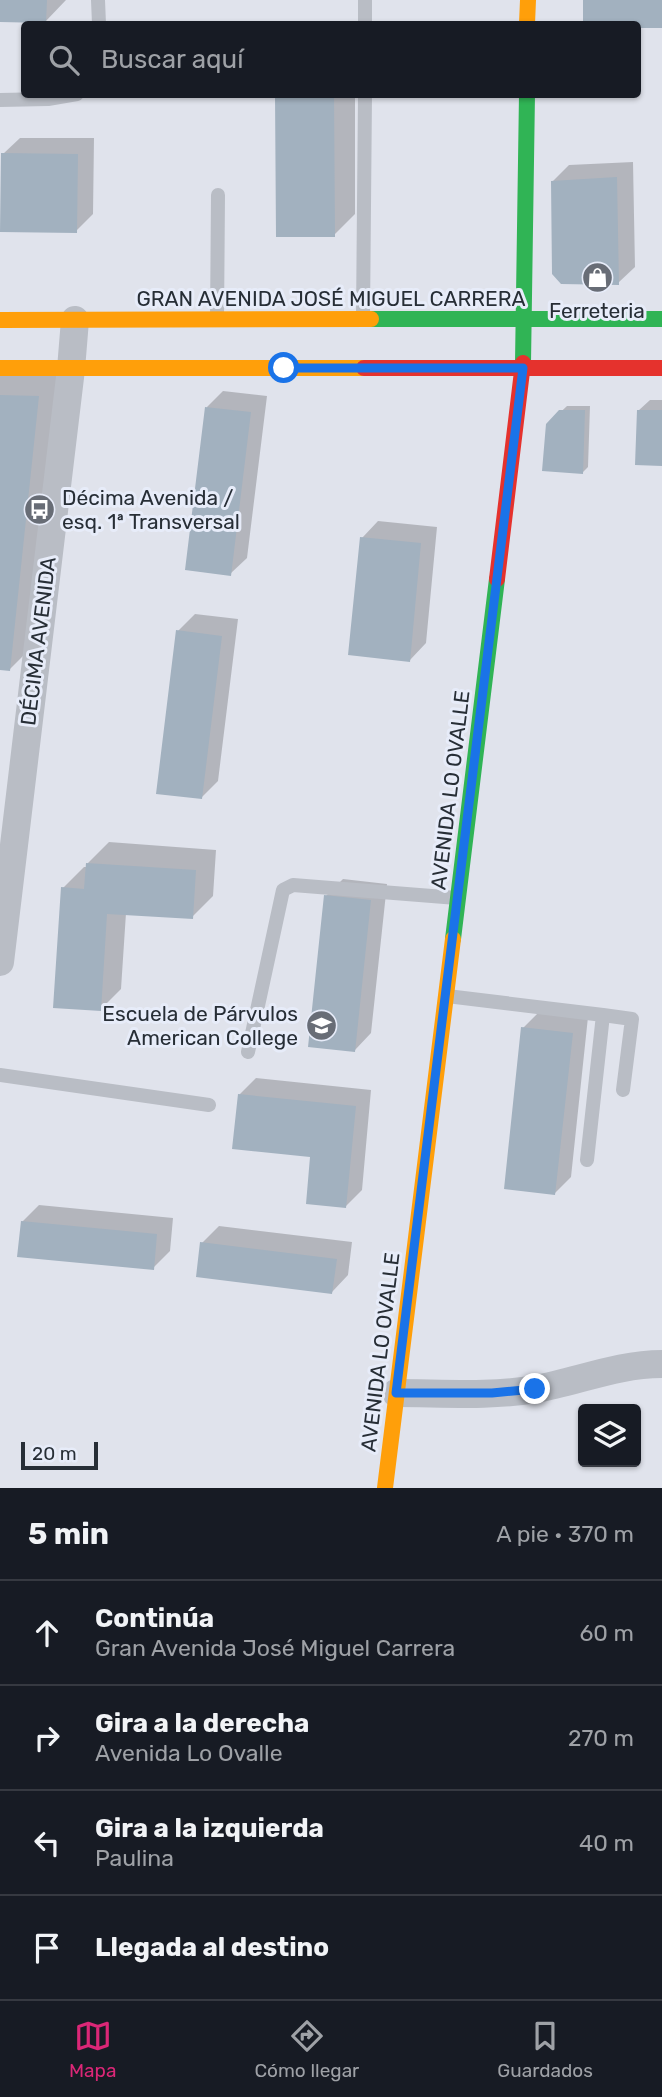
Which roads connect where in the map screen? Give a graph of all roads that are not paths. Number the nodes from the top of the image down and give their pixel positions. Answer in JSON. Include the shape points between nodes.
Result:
{"nodes":[{"id":1,"x":98,"y":0,"type":"edge"},
{"id":2,"x":365,"y":0,"type":"edge"},
{"id":3,"x":528,"y":0,"type":"edge"},
{"id":4,"x":99,"y":21,"type":"edge"},
{"id":5,"x":365,"y":21,"type":"edge"},
{"id":6,"x":527,"y":21,"type":"edge"},
{"id":7,"x":54,"y":98,"type":"edge"},
{"id":8,"x":365,"y":98,"type":"edge"},
{"id":9,"x":527,"y":98,"type":"edge"},
{"id":10,"x":0,"y":100,"type":"edge"},
{"id":11,"x":218,"y":195,"type":"dead end"},
{"id":12,"x":525,"y":318,"type":"junction"},
{"id":13,"x":363,"y":319,"type":"junction"},
{"id":14,"x":662,"y":319,"type":"edge"},
{"id":15,"x":0,"y":320,"type":"edge"},
{"id":16,"x":75,"y":320,"type":"junction"},
{"id":17,"x":217,"y":320,"type":"junction"},
{"id":18,"x":0,"y":368,"type":"edge"},
{"id":19,"x":523,"y":368,"type":"junction"},
{"id":20,"x":662,"y":368,"type":"edge"},
{"id":21,"x":71,"y":369,"type":"junction"},
{"id":22,"x":458,"y":898,"type":"junction"},
{"id":23,"x":0,"y":962,"type":"edge"},
{"id":24,"x":446,"y":996,"type":"junction"},
{"id":25,"x":603,"y":1015,"type":"junction"},
{"id":26,"x":248,"y":1052,"type":"dead end"},
{"id":27,"x":0,"y":1075,"type":"edge"},
{"id":28,"x":623,"y":1090,"type":"dead end"},
{"id":29,"x":209,"y":1105,"type":"dead end"},
{"id":30,"x":587,"y":1160,"type":"dead end"},
{"id":31,"x":662,"y":1363,"type":"edge"},
{"id":32,"x":396,"y":1393,"type":"junction"},
{"id":33,"x":384,"y":1488,"type":"edge"}],
"edges":[{"from":1,"to":4,"type":"lane"},
{"from":2,"to":5,"type":"lane"},
{"from":3,"to":6,"type":"main road"},
{"from":7,"to":10,"type":"lane"},
{"from":8,"to":13,"type":"lane"},
{"from":9,"to":12,"type":"main road","name":"AVENIDA LO OVALLE"},
{"from":11,"to":17,"type":"lane"},
{"from":12,"to":13,"type":"main road","name":"GRAN AVENIDA JOSÉ MIGUEL CARRERA"},
{"from":12,"to":14,"type":"main road","name":"GRAN AVENIDA JOSÉ MIGUEL CARRERA"},
{"from":12,"to":19,"type":"main road","name":"AVENIDA LO OVALLE"},
{"from":13,"to":17,"type":"main road","name":"GRAN AVENIDA JOSÉ MIGUEL CARRERA"},
{"from":15,"to":16,"type":"main road","name":"GRAN AVENIDA JOSÉ MIGUEL CARRERA"},
{"from":16,"to":17,"type":"main road","name":"GRAN AVENIDA JOSÉ MIGUEL CARRERA"},
{"from":16,"to":21,"type":"street","name":"DÉCIMA AVENIDA"},
{"from":18,"to":21,"type":"main road"},
{"from":19,"to":20,"type":"main road"},
{"from":19,"to":21,"type":"main road"},
{"from":19,"to":22,"type":"main road","name":"AVENIDA LO OVALLE"},
{"from":21,"to":23,"type":"street","name":"DÉCIMA AVENIDA"},
{"from":22,"to":24,"type":"main road","name":"AVENIDA LO OVALLE"},
{"from":22,"to":26,"type":"lane","via":[[293,885],[283,890]]},
{"from":24,"to":25,"type":"lane"},
{"from":24,"to":32,"type":"main road","name":"AVENIDA LO OVALLE"},
{"from":25,"to":28,"type":"lane","via":[[632,1019]]},
{"from":25,"to":30,"type":"lane"},
{"from":27,"to":29,"type":"lane"},
{"from":31,"to":32,"type":"street","via":[[514,1392]]},
{"from":32,"to":33,"type":"main road","name":"AVENIDA LO OVALLE"}]}
